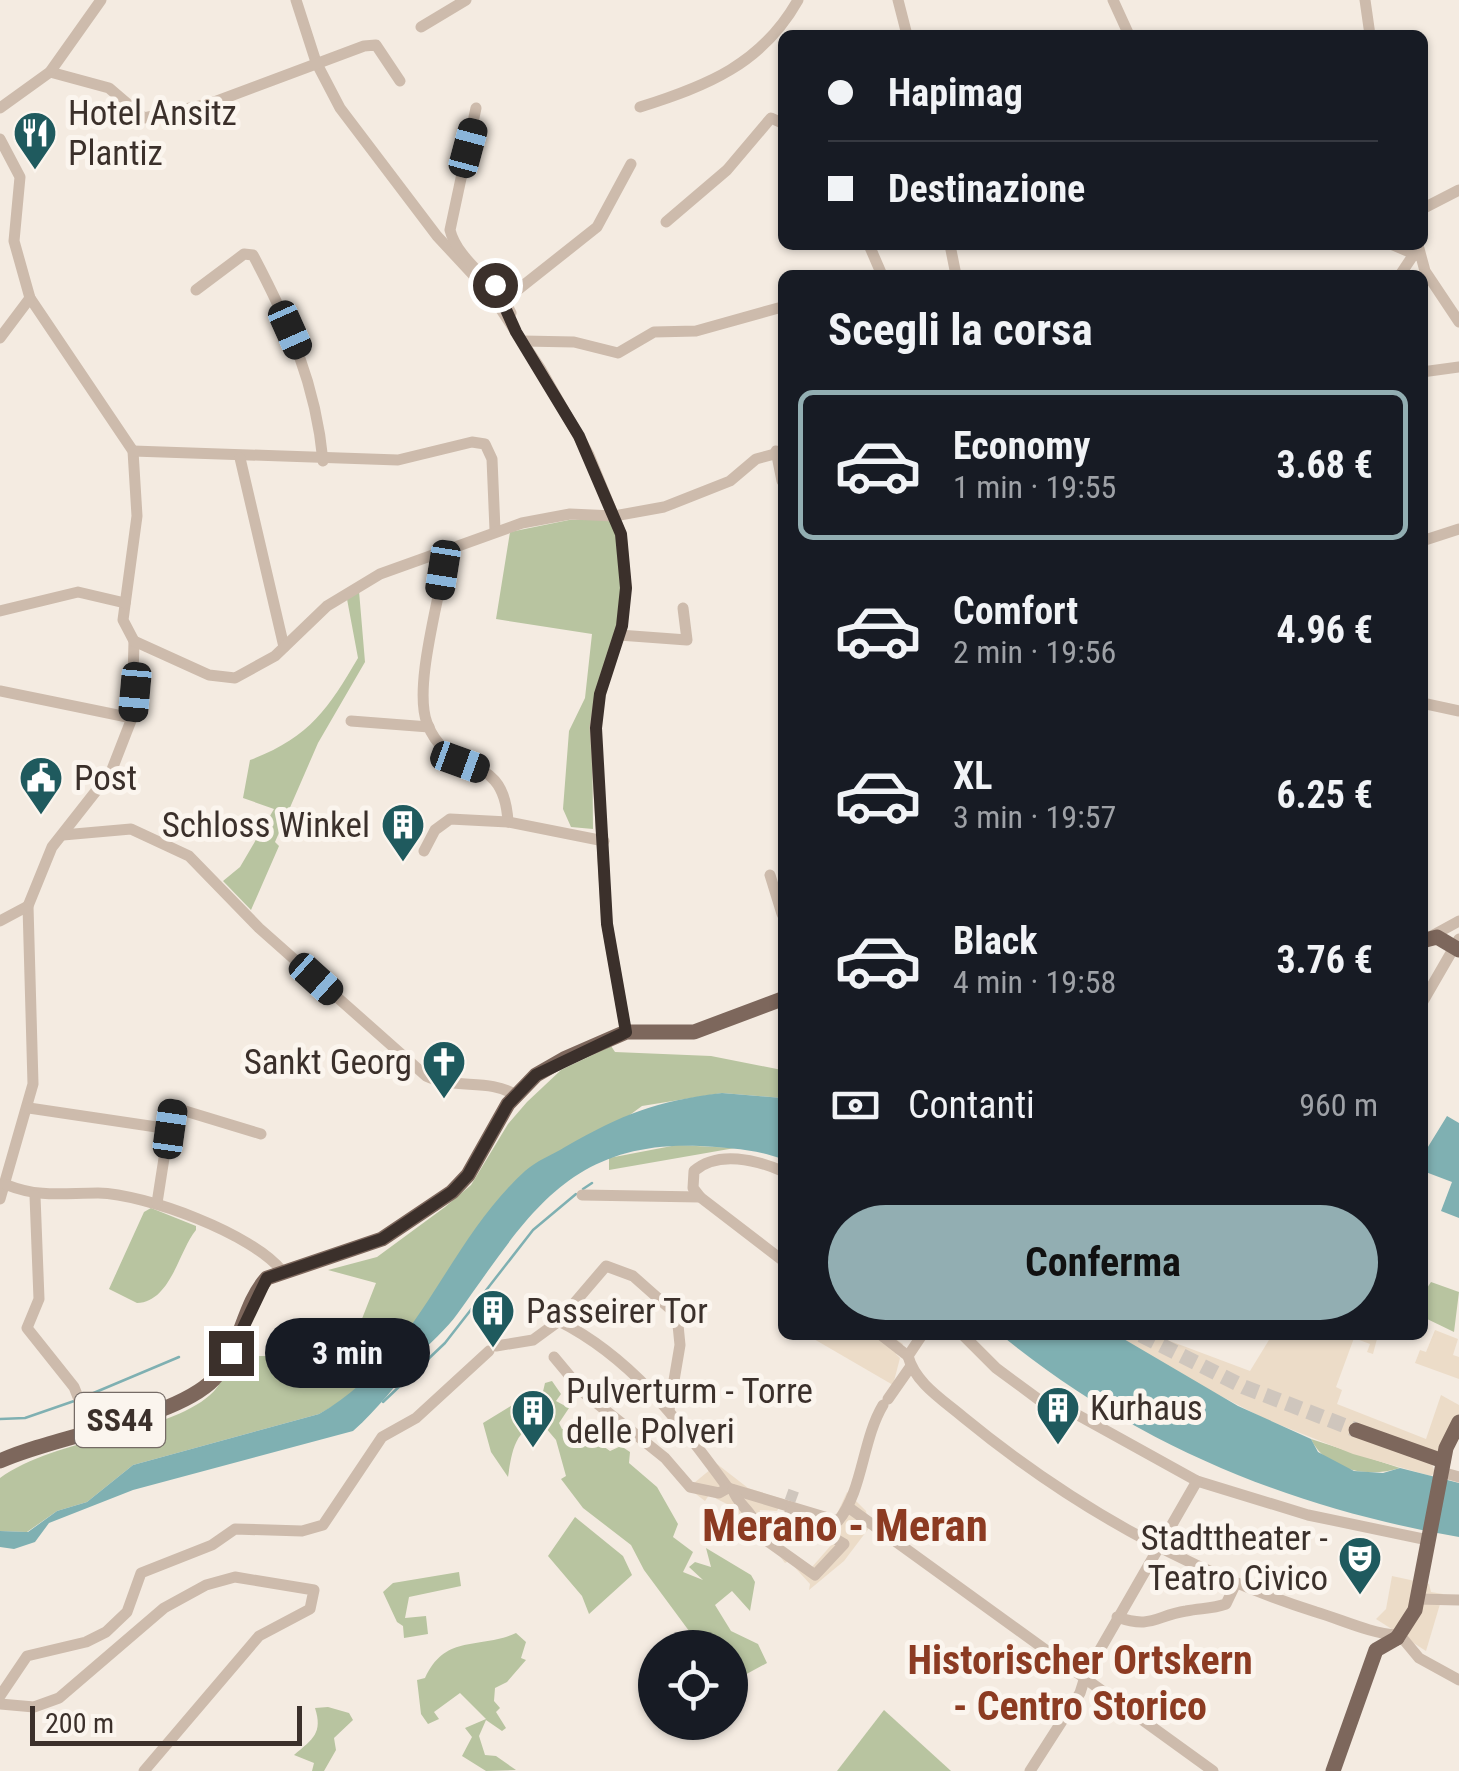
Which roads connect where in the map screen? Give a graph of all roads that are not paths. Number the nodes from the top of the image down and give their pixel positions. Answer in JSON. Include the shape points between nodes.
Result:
{"nodes":[{"id":1,"x":100,"y":0,"type":"edge"},
{"id":2,"x":296,"y":0,"type":"edge"},
{"id":3,"x":466,"y":0,"type":"edge"},
{"id":4,"x":798,"y":0,"type":"edge"},
{"id":5,"x":898,"y":0,"type":"edge"},
{"id":6,"x":1113,"y":0,"type":"edge"},
{"id":7,"x":1366,"y":0,"type":"edge"},
{"id":8,"x":420,"y":27,"type":"dead end"},
{"id":9,"x":906,"y":30,"type":"edge"},
{"id":10,"x":1127,"y":30,"type":"edge"},
{"id":11,"x":1369,"y":30,"type":"edge"},
{"id":12,"x":316,"y":62,"type":"junction"},
{"id":13,"x":50,"y":72,"type":"junction"},
{"id":14,"x":400,"y":81,"type":"dead end"},
{"id":15,"x":640,"y":107,"type":"dead end"},
{"id":16,"x":0,"y":108,"type":"edge"},
{"id":17,"x":476,"y":108,"type":"dead end"},
{"id":18,"x":778,"y":121,"type":"edge"},
{"id":19,"x":0,"y":138,"type":"edge"},
{"id":20,"x":631,"y":164,"type":"dead end"},
{"id":21,"x":1459,"y":190,"type":"edge"},
{"id":22,"x":1428,"y":205,"type":"edge"},
{"id":23,"x":666,"y":222,"type":"dead end"},
{"id":24,"x":1428,"y":270,"type":"edge"},
{"id":25,"x":196,"y":290,"type":"dead end"},
{"id":26,"x":30,"y":298,"type":"junction"},
{"id":27,"x":505,"y":300,"type":"junction"},
{"id":28,"x":778,"y":308,"type":"edge"},
{"id":29,"x":1459,"y":322,"type":"edge"},
{"id":30,"x":519,"y":337,"type":"junction"},
{"id":31,"x":0,"y":338,"type":"edge"},
{"id":32,"x":1459,"y":368,"type":"edge"},
{"id":33,"x":1428,"y":371,"type":"edge"},
{"id":34,"x":134,"y":451,"type":"junction"},
{"id":35,"x":778,"y":452,"type":"edge"},
{"id":36,"x":240,"y":458,"type":"junction"},
{"id":37,"x":323,"y":461,"type":"junction"},
{"id":38,"x":614,"y":516,"type":"junction"},
{"id":39,"x":1459,"y":529,"type":"edge"},
{"id":40,"x":495,"y":530,"type":"junction"},
{"id":41,"x":1428,"y":539,"type":"edge"},
{"id":42,"x":441,"y":553,"type":"junction"},
{"id":43,"x":125,"y":603,"type":"junction"},
{"id":44,"x":683,"y":608,"type":"dead end"},
{"id":45,"x":0,"y":611,"type":"edge"},
{"id":46,"x":619,"y":635,"type":"junction"},
{"id":47,"x":134,"y":641,"type":"junction"},
{"id":48,"x":284,"y":647,"type":"junction"},
{"id":49,"x":0,"y":691,"type":"edge"},
{"id":50,"x":1428,"y":704,"type":"edge"},
{"id":51,"x":1459,"y":711,"type":"edge"},
{"id":52,"x":132,"y":718,"type":"junction"},
{"id":53,"x":351,"y":721,"type":"dead end"},
{"id":54,"x":429,"y":727,"type":"junction"},
{"id":55,"x":508,"y":822,"type":"junction"},
{"id":56,"x":63,"y":834,"type":"junction"},
{"id":57,"x":604,"y":841,"type":"junction"},
{"id":58,"x":424,"y":852,"type":"dead end"},
{"id":59,"x":770,"y":875,"type":"dead end"},
{"id":60,"x":778,"y":901,"type":"edge"},
{"id":61,"x":28,"y":906,"type":"junction"},
{"id":62,"x":0,"y":921,"type":"edge"},
{"id":63,"x":1459,"y":921,"type":"edge"},
{"id":64,"x":1428,"y":938,"type":"edge"},
{"id":65,"x":1428,"y":939,"type":"edge"},
{"id":66,"x":1458,"y":946,"type":"edge"},
{"id":67,"x":1428,"y":994,"type":"edge"},
{"id":68,"x":778,"y":1000,"type":"edge"},
{"id":69,"x":626,"y":1032,"type":"junction"},
{"id":70,"x":516,"y":1095,"type":"junction"},
{"id":71,"x":29,"y":1108,"type":"junction"},
{"id":72,"x":170,"y":1129,"type":"junction"},
{"id":73,"x":261,"y":1134,"type":"dead end"},
{"id":74,"x":778,"y":1170,"type":"edge"},
{"id":75,"x":7,"y":1185,"type":"junction"},
{"id":76,"x":582,"y":1195,"type":"dead end"},
{"id":77,"x":35,"y":1196,"type":"junction"},
{"id":78,"x":700,"y":1197,"type":"junction"},
{"id":79,"x":0,"y":1199,"type":"edge"},
{"id":80,"x":157,"y":1203,"type":"junction"},
{"id":81,"x":778,"y":1257,"type":"edge"},
{"id":82,"x":282,"y":1271,"type":"junction"},
{"id":83,"x":559,"y":1322,"type":"junction"},
{"id":84,"x":533,"y":1340,"type":"junction"},
{"id":85,"x":887,"y":1340,"type":"edge"},
{"id":86,"x":920,"y":1340,"type":"edge"},
{"id":87,"x":969,"y":1340,"type":"edge"},
{"id":88,"x":910,"y":1361,"type":"junction"},
{"id":89,"x":82,"y":1407,"type":"dead end"},
{"id":90,"x":669,"y":1410,"type":"junction"},
{"id":91,"x":1459,"y":1422,"type":"edge"},
{"id":92,"x":1356,"y":1430,"type":"tunnel mouth"},
{"id":93,"x":1,"y":1461,"type":"edge"},
{"id":94,"x":1441,"y":1470,"type":"junction"},
{"id":95,"x":1459,"y":1477,"type":"edge"},
{"id":96,"x":1197,"y":1481,"type":"junction"},
{"id":97,"x":730,"y":1489,"type":"junction"},
{"id":98,"x":848,"y":1507,"type":"junction"},
{"id":99,"x":748,"y":1508,"type":"junction"},
{"id":100,"x":1428,"y":1537,"type":"junction"},
{"id":101,"x":1157,"y":1548,"type":"junction"},
{"id":102,"x":1236,"y":1583,"type":"junction"},
{"id":103,"x":1417,"y":1600,"type":"junction"},
{"id":104,"x":1459,"y":1600,"type":"edge"},
{"id":105,"x":1117,"y":1618,"type":"junction"},
{"id":106,"x":1400,"y":1636,"type":"junction"},
{"id":107,"x":1084,"y":1680,"type":"junction"},
{"id":108,"x":1459,"y":1680,"type":"edge"},
{"id":109,"x":0,"y":1700,"type":"edge"},
{"id":110,"x":1033,"y":1767,"type":"edge"},
{"id":111,"x":1336,"y":1770,"type":"edge"},
{"id":112,"x":144,"y":1771,"type":"edge"},
{"id":113,"x":1212,"y":1771,"type":"edge"}],
"edges":[{"from":1,"to":13,"type":"street"},
{"from":2,"to":12,"type":"street"},
{"from":3,"to":8,"type":"street"},
{"from":4,"to":15,"type":"street","via":[[752,60]]},
{"from":5,"to":9,"type":"street"},
{"from":6,"to":10,"type":"street"},
{"from":7,"to":11,"type":"street"},
{"from":12,"to":13,"type":"street","via":[[210,104],[144,118],[108,88]]},
{"from":12,"to":14,"type":"street","via":[[376,45]]},
{"from":12,"to":30,"type":"street","via":[[360,140],[490,293]]},
{"from":13,"to":16,"type":"street"},
{"from":17,"to":27,"type":"street","via":[[450,230],[453,244]]},
{"from":18,"to":23,"type":"street","via":[[771,118],[727,170]]},
{"from":19,"to":26,"type":"street","via":[[20,177],[14,241]]},
{"from":20,"to":27,"type":"street","via":[[597,228]]},
{"from":21,"to":22,"type":"street"},
{"from":24,"to":29,"type":"street"},
{"from":25,"to":37,"type":"street","via":[[244,254],[253,255],[305,364]]},
{"from":26,"to":31,"type":"street"},
{"from":26,"to":34,"type":"street"},
{"from":27,"to":30,"type":"street"},
{"from":28,"to":30,"type":"street","via":[[696,330],[654,332],[618,353]]},
{"from":30,"to":38,"type":"street","via":[[569,416]]},
{"from":32,"to":33,"type":"street"},
{"from":34,"to":36,"type":"street"},
{"from":34,"to":43,"type":"street","via":[[136,516]]},
{"from":35,"to":38,"type":"street","via":[[756,459],[712,490]]},
{"from":36,"to":37,"type":"street"},
{"from":36,"to":48,"type":"street"},
{"from":37,"to":40,"type":"street","via":[[398,460],[485,444],[492,459]]},
{"from":38,"to":40,"type":"street","via":[[570,514]]},
{"from":38,"to":46,"type":"street","via":[[625,560]]},
{"from":39,"to":41,"type":"street"},
{"from":40,"to":42,"type":"street"},
{"from":42,"to":48,"type":"street","via":[[357,584]]},
{"from":42,"to":54,"type":"street","via":[[423,696]]},
{"from":43,"to":45,"type":"street","via":[[78,592]]},
{"from":43,"to":47,"type":"street","via":[[124,625]]},
{"from":44,"to":46,"type":"street","via":[[687,640]]},
{"from":46,"to":57,"type":"street","via":[[596,728]]},
{"from":47,"to":48,"type":"street","via":[[225,679],[254,670]]},
{"from":47,"to":52,"type":"street"},
{"from":49,"to":52,"type":"street"},
{"from":50,"to":51,"type":"street"},
{"from":52,"to":56,"type":"street","via":[[110,772]]},
{"from":53,"to":54,"type":"street"},
{"from":54,"to":55,"type":"street","via":[[447,753],[498,780]]},
{"from":55,"to":57,"type":"street"},
{"from":55,"to":58,"type":"street","via":[[450,818]]},
{"from":56,"to":61,"type":"street"},
{"from":56,"to":70,"type":"street","via":[[130,829],[181,851],[426,1076],[444,1085],[501,1087]]},
{"from":57,"to":69,"type":"street","via":[[607,924]]},
{"from":59,"to":60,"type":"street"},
{"from":61,"to":62,"type":"street"},
{"from":61,"to":71,"type":"street","via":[[34,1084]]},
{"from":63,"to":64,"type":"street"},
{"from":65,"to":66,"type":"main road"},
{"from":66,"to":67,"type":"street"},
{"from":68,"to":69,"type":"main road","via":[[694,1032]]},
{"from":69,"to":70,"type":"main road","via":[[564,1058]]},
{"from":70,"to":82,"type":"main road","via":[[452,1192],[382,1239]]},
{"from":71,"to":72,"type":"street"},
{"from":71,"to":75,"type":"street"},
{"from":72,"to":73,"type":"street","via":[[172,1107]]},
{"from":72,"to":80,"type":"street"},
{"from":74,"to":78,"type":"street","via":[[742,1158],[702,1163],[694,1170]]},
{"from":75,"to":77,"type":"street"},
{"from":75,"to":79,"type":"street"},
{"from":76,"to":78,"type":"street"},
{"from":77,"to":80,"type":"street","via":[[100,1193]]},
{"from":77,"to":89,"type":"street","via":[[40,1299],[27,1328],[74,1386]]},
{"from":78,"to":81,"type":"street"},
{"from":80,"to":82,"type":"street","via":[[262,1253]]},
{"from":82,"to":93,"type":"main road","number":"SS44","via":[[257,1291],[226,1362],[190,1396]]},
{"from":83,"to":84,"type":"street"},
{"from":83,"to":90,"type":"street","via":[[606,1348]]},
{"from":83,"to":90,"type":"street","via":[[606,1266],[628,1273],[679,1315]]},
{"from":84,"to":97,"type":"street","via":[[690,1486]]},
{"from":84,"to":109,"type":"street","via":[[493,1349],[416,1418],[382,1437],[323,1525],[302,1531],[235,1529],[212,1545],[162,1562],[137,1579],[116,1624],[94,1640],[27,1656]]},
{"from":85,"to":88,"type":"street"},
{"from":86,"to":88,"type":"street"},
{"from":87,"to":96,"type":"street","via":[[1038,1399]]},
{"from":88,"to":98,"type":"street","via":[[870,1428]]},
{"from":88,"to":101,"type":"street","via":[[922,1383],[1006,1454]]},
{"from":90,"to":97,"type":"street"},
{"from":91,"to":94,"type":"main road"},
{"from":92,"to":94,"type":"main road"},
{"from":94,"to":95,"type":"street"},
{"from":94,"to":100,"type":"main road"},
{"from":96,"to":100,"type":"street","via":[[1308,1514]]},
{"from":96,"to":101,"type":"street"},
{"from":97,"to":98,"type":"street","via":[[838,1521]]},
{"from":97,"to":99,"type":"street"},
{"from":98,"to":107,"type":"street"},
{"from":99,"to":99,"type":"street","via":[[756,1534],[815,1576],[844,1544],[784,1510]]},
{"from":100,"to":103,"type":"main road"},
{"from":101,"to":102,"type":"street"},
{"from":101,"to":105,"type":"street"},
{"from":102,"to":105,"type":"street","via":[[1226,1604],[1210,1610],[1184,1611],[1154,1624]]},
{"from":102,"to":106,"type":"street"},
{"from":103,"to":104,"type":"street"},
{"from":103,"to":106,"type":"main road"},
{"from":105,"to":107,"type":"street"},
{"from":106,"to":108,"type":"street","via":[[1418,1658]]},
{"from":106,"to":111,"type":"main road","via":[[1381,1644],[1373,1658]]},
{"from":107,"to":110,"type":"street"},
{"from":107,"to":113,"type":"street"},
{"from":109,"to":112,"type":"street","via":[[34,1707],[59,1698],[164,1608],[206,1585],[235,1578],[314,1590],[310,1609],[259,1636]]}]}
